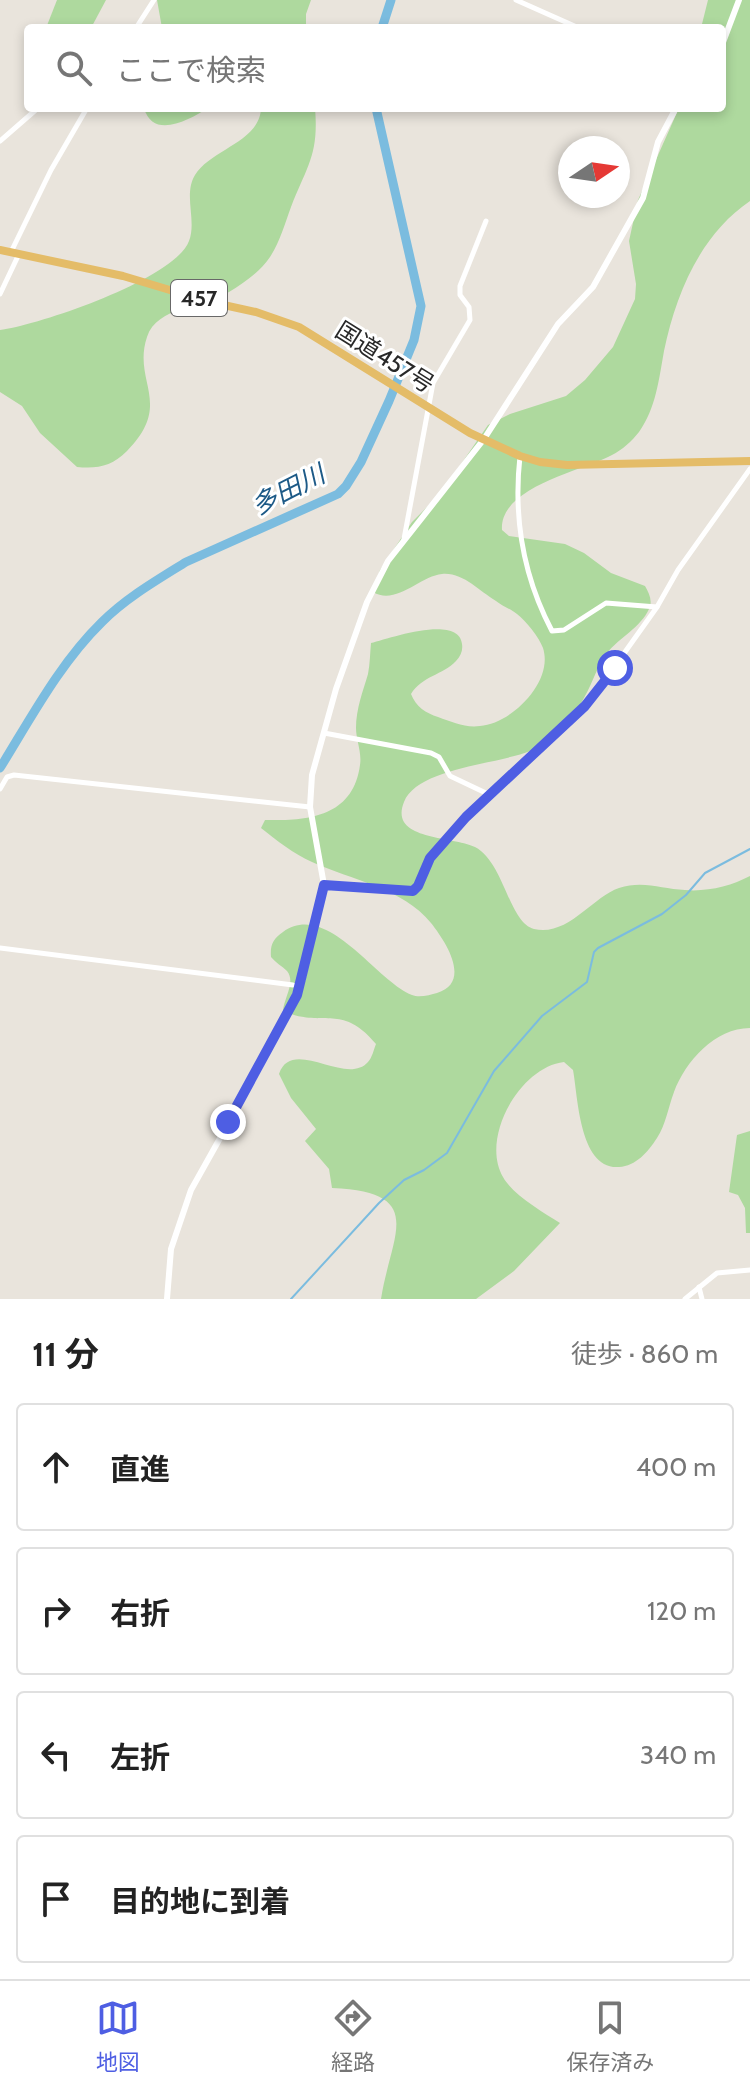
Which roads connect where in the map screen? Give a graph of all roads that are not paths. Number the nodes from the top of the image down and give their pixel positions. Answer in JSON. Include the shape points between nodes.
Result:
{"nodes":[{"id":1,"x":154,"y":0,"type":"edge"},
{"id":2,"x":516,"y":0,"type":"edge"},
{"id":3,"x":739,"y":0,"type":"edge"},
{"id":4,"x":139,"y":24,"type":"edge"},
{"id":5,"x":570,"y":24,"type":"edge"},
{"id":6,"x":726,"y":34,"type":"edge"},
{"id":7,"x":33,"y":112,"type":"edge"},
{"id":8,"x":85,"y":112,"type":"edge"},
{"id":9,"x":674,"y":112,"type":"edge"},
{"id":10,"x":0,"y":141,"type":"edge"},
{"id":11,"x":486,"y":221,"type":"dead end"},
{"id":12,"x":0,"y":250,"type":"edge"},
{"id":13,"x":15,"y":253,"type":"junction"},
{"id":14,"x":0,"y":294,"type":"edge"},
{"id":15,"x":428,"y":408,"type":"junction"},
{"id":16,"x":484,"y":439,"type":"junction"},
{"id":17,"x":520,"y":456,"type":"junction"},
{"id":18,"x":750,"y":461,"type":"edge"},
{"id":19,"x":750,"y":469,"type":"edge"},
{"id":20,"x":404,"y":542,"type":"junction"},
{"id":21,"x":657,"y":607,"type":"junction"},
{"id":22,"x":324,"y":733,"type":"junction"},
{"id":23,"x":0,"y":789,"type":"edge"},
{"id":24,"x":488,"y":794,"type":"junction"},
{"id":25,"x":310,"y":807,"type":"junction"},
{"id":26,"x":324,"y":885,"type":"junction"},
{"id":27,"x":0,"y":948,"type":"edge"},
{"id":28,"x":293,"y":985,"type":"dead end"},
{"id":29,"x":750,"y":1270,"type":"edge"},
{"id":30,"x":699,"y":1287,"type":"junction"},
{"id":31,"x":167,"y":1299,"type":"edge"},
{"id":32,"x":685,"y":1299,"type":"edge"},
{"id":33,"x":702,"y":1299,"type":"edge"}],
"edges":[{"from":1,"to":4,"type":"street"},
{"from":2,"to":5,"type":"street"},
{"from":3,"to":6,"type":"street"},
{"from":7,"to":10,"type":"street"},
{"from":8,"to":13,"type":"street","via":[[51,170]]},
{"from":9,"to":16,"type":"street","via":[[658,142],[643,198],[602,273],[558,324]]},
{"from":11,"to":15,"type":"street","via":[[460,286],[470,320],[433,383]]},
{"from":12,"to":13,"type":"highway","name":"国道457号","number":"457"},
{"from":13,"to":14,"type":"street"},
{"from":13,"to":15,"type":"highway","name":"国道457号","number":"457","via":[[123,276],[285,322],[328,343]]},
{"from":15,"to":16,"type":"highway","name":"国道457号","number":"457"},
{"from":15,"to":20,"type":"street"},
{"from":16,"to":17,"type":"highway","name":"国道457号","number":"457"},
{"from":16,"to":20,"type":"street"},
{"from":17,"to":18,"type":"highway","name":"国道457号","number":"457","via":[[567,465]]},
{"from":17,"to":21,"type":"street","via":[[520,545],[552,631],[564,630],[606,603]]},
{"from":19,"to":21,"type":"street"},
{"from":20,"to":22,"type":"street","via":[[382,570],[367,602]]},
{"from":21,"to":24,"type":"street","via":[[585,706]]},
{"from":22,"to":24,"type":"street","via":[[431,753],[450,776]]},
{"from":22,"to":25,"type":"street"},
{"from":23,"to":25,"type":"street","via":[[14,775]]},
{"from":24,"to":26,"type":"street","via":[[430,858],[413,891]]},
{"from":25,"to":26,"type":"street"},
{"from":26,"to":31,"type":"street","via":[[297,995],[191,1190],[171,1249]]},
{"from":27,"to":28,"type":"street"},
{"from":29,"to":30,"type":"street","via":[[717,1273]]},
{"from":30,"to":32,"type":"street"},
{"from":30,"to":33,"type":"street"}]}
